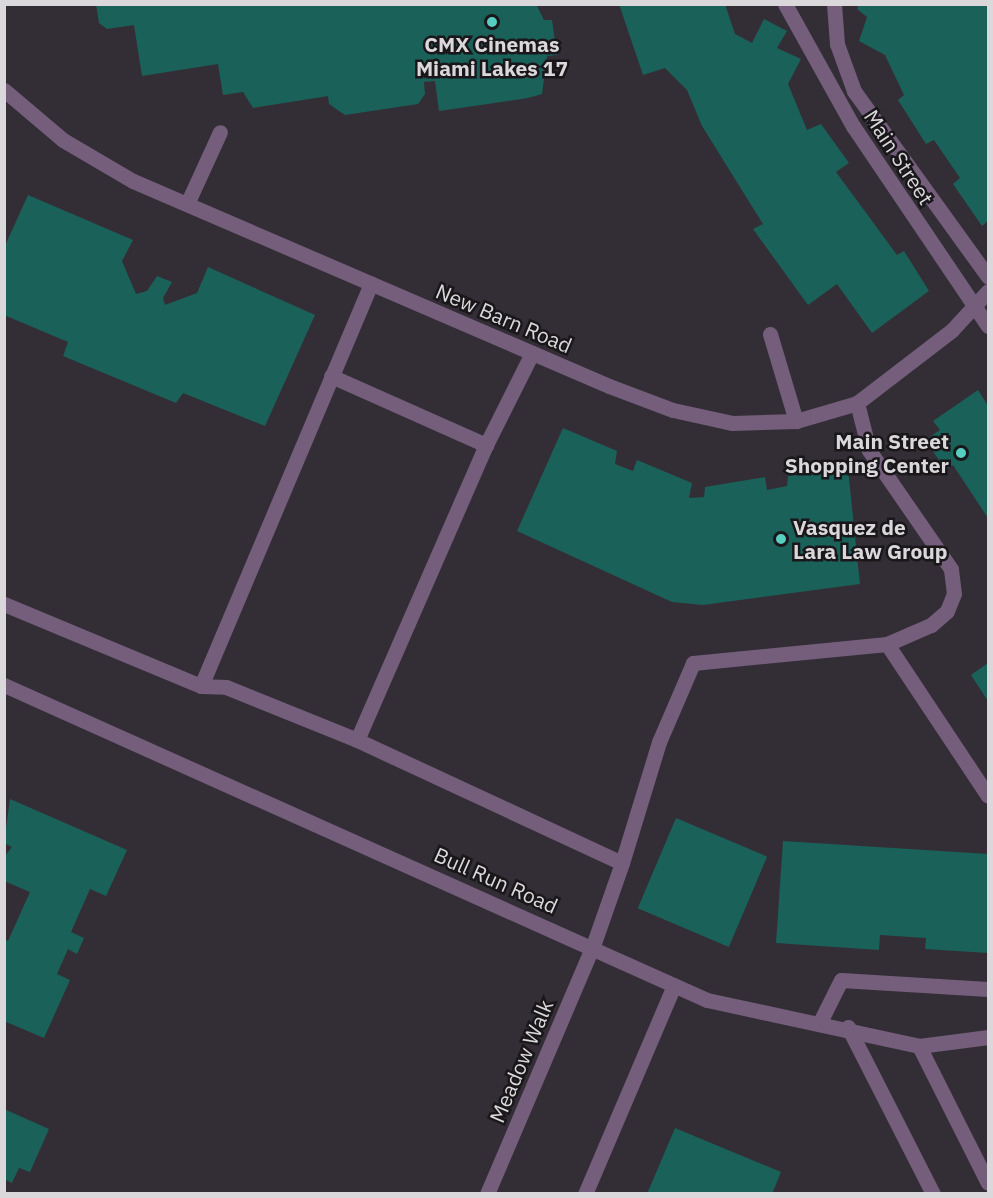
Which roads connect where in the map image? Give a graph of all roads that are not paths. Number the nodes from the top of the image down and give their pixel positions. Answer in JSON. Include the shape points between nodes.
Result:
{"nodes":[{"id":1,"x":785,"y":4,"type":"edge"},
{"id":2,"x":834,"y":4,"type":"edge"},
{"id":3,"x":4,"y":90,"type":"edge"},
{"id":4,"x":220,"y":132,"type":"dead end"},
{"id":5,"x":187,"y":204,"type":"junction"},
{"id":6,"x":988,"y":277,"type":"edge"},
{"id":7,"x":371,"y":284,"type":"junction"},
{"id":8,"x":988,"y":291,"type":"edge"},
{"id":9,"x":974,"y":306,"type":"junction"},
{"id":10,"x":988,"y":326,"type":"edge"},
{"id":11,"x":770,"y":334,"type":"dead end"},
{"id":12,"x":532,"y":353,"type":"junction"},
{"id":13,"x":331,"y":376,"type":"junction"},
{"id":14,"x":856,"y":403,"type":"junction"},
{"id":15,"x":796,"y":421,"type":"junction"},
{"id":16,"x":486,"y":445,"type":"junction"},
{"id":17,"x":4,"y":603,"type":"edge"},
{"id":18,"x":887,"y":644,"type":"junction"},
{"id":19,"x":4,"y":686,"type":"edge"},
{"id":20,"x":201,"y":686,"type":"junction"},
{"id":21,"x":357,"y":740,"type":"junction"},
{"id":22,"x":988,"y":796,"type":"edge"},
{"id":23,"x":622,"y":863,"type":"junction"},
{"id":24,"x":593,"y":946,"type":"junction"},
{"id":25,"x":674,"y":985,"type":"junction"},
{"id":26,"x":988,"y":989,"type":"edge"},
{"id":27,"x":820,"y":1022,"type":"junction"},
{"id":28,"x":848,"y":1028,"type":"junction"},
{"id":29,"x":988,"y":1037,"type":"edge"},
{"id":30,"x":920,"y":1046,"type":"junction"},
{"id":31,"x":988,"y":1180,"type":"edge"},
{"id":32,"x":487,"y":1194,"type":"edge"},
{"id":33,"x":585,"y":1194,"type":"edge"},
{"id":34,"x":933,"y":1194,"type":"edge"}],
"edges":[{"from":1,"to":9,"type":"street","name":"Main Street","via":[[853,126]]},
{"from":2,"to":6,"type":"street","name":"Main Street","via":[[837,44],[854,91]]},
{"from":3,"to":5,"type":"street","name":"New Barn Road","via":[[87,156]]},
{"from":4,"to":5,"type":"street"},
{"from":5,"to":7,"type":"street","name":"New Barn Road"},
{"from":7,"to":12,"type":"street","name":"New Barn Road"},
{"from":7,"to":13,"type":"street"},
{"from":8,"to":9,"type":"street","name":"New Barn Road"},
{"from":9,"to":10,"type":"street","name":"Main Street"},
{"from":9,"to":14,"type":"street","name":"New Barn Road"},
{"from":11,"to":15,"type":"street"},
{"from":12,"to":15,"type":"street","name":"New Barn Road","via":[[674,410],[732,423]]},
{"from":12,"to":16,"type":"street"},
{"from":13,"to":16,"type":"street"},
{"from":13,"to":20,"type":"street"},
{"from":14,"to":15,"type":"street","name":"New Barn Road"},
{"from":14,"to":18,"type":"street","via":[[868,450],[951,569],[954,594],[946,611],[931,625]]},
{"from":16,"to":21,"type":"street"},
{"from":17,"to":20,"type":"street"},
{"from":18,"to":22,"type":"street"},
{"from":18,"to":23,"type":"street","name":"Meadow Walk","via":[[693,663],[659,742]]},
{"from":19,"to":24,"type":"street","name":"Bull Run Road"},
{"from":20,"to":21,"type":"street","via":[[226,687]]},
{"from":21,"to":23,"type":"street"},
{"from":23,"to":24,"type":"street","name":"Meadow Walk"},
{"from":24,"to":25,"type":"street","name":"Bull Run Road"},
{"from":24,"to":32,"type":"street","name":"Meadow Walk"},
{"from":25,"to":27,"type":"street","name":"Bull Run Road","via":[[707,1000]]},
{"from":25,"to":33,"type":"street"},
{"from":26,"to":27,"type":"street","via":[[841,980]]},
{"from":27,"to":28,"type":"street","name":"Bull Run Road"},
{"from":28,"to":30,"type":"street","name":"Bull Run Road"},
{"from":28,"to":34,"type":"street"},
{"from":29,"to":30,"type":"street","name":"Bull Run Road"},
{"from":30,"to":31,"type":"street"}]}
